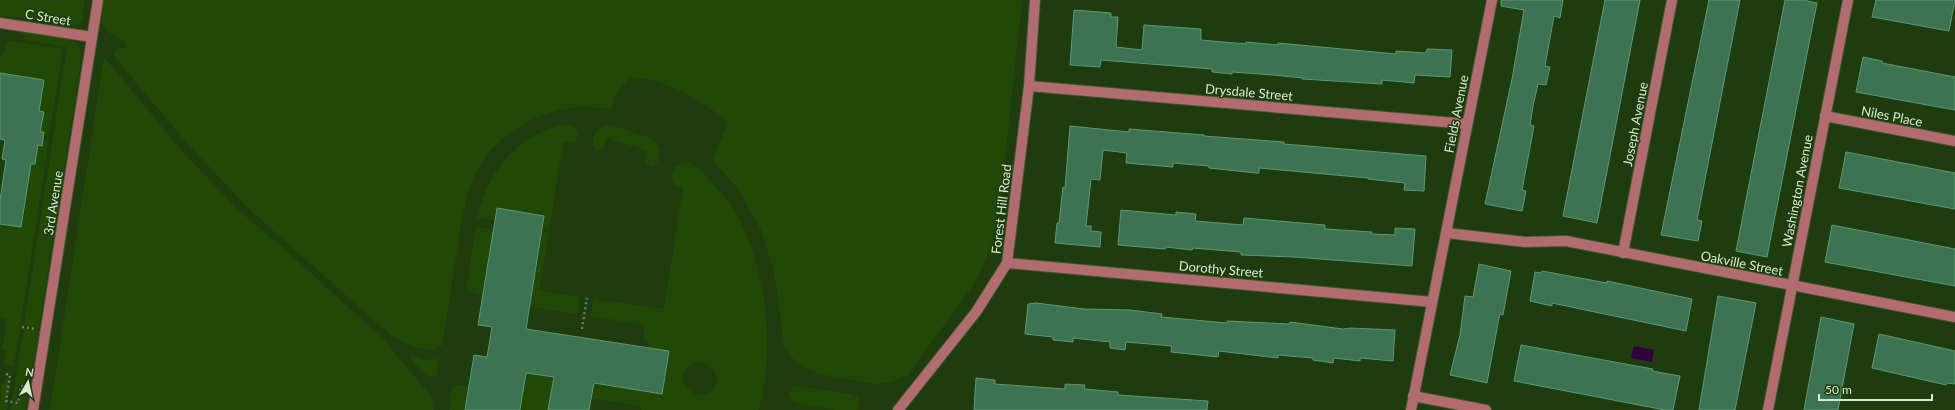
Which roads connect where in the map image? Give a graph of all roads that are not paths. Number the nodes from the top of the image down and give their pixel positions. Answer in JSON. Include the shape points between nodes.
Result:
{"nodes":[{"id":1,"x":98,"y":0,"type":"edge"},
{"id":2,"x":1035,"y":0,"type":"edge"},
{"id":3,"x":1492,"y":0,"type":"edge"},
{"id":4,"x":1672,"y":0,"type":"edge"},
{"id":5,"x":1848,"y":0,"type":"edge"},
{"id":6,"x":0,"y":23,"type":"edge"},
{"id":7,"x":92,"y":37,"type":"junction"},
{"id":8,"x":1029,"y":86,"type":"junction"},
{"id":9,"x":1825,"y":116,"type":"junction"},
{"id":10,"x":1467,"y":124,"type":"junction"},
{"id":11,"x":1955,"y":141,"type":"edge"},
{"id":12,"x":1447,"y":233,"type":"junction"},
{"id":13,"x":1623,"y":253,"type":"junction"},
{"id":14,"x":1007,"y":263,"type":"junction"},
{"id":15,"x":1792,"y":286,"type":"junction"},
{"id":16,"x":1432,"y":302,"type":"junction"},
{"id":17,"x":1955,"y":317,"type":"edge"},
{"id":18,"x":1413,"y":396,"type":"junction"},
{"id":19,"x":33,"y":410,"type":"edge"},
{"id":20,"x":898,"y":410,"type":"edge"},
{"id":21,"x":1411,"y":410,"type":"edge"},
{"id":22,"x":1486,"y":410,"type":"edge"},
{"id":23,"x":1768,"y":410,"type":"edge"}],
"edges":[{"from":1,"to":7,"type":"street","name":"3rd Avenue"},
{"from":2,"to":8,"type":"street","name":"Forest Hill Road"},
{"from":3,"to":10,"type":"street","name":"Fields Avenue"},
{"from":4,"to":13,"type":"street","name":"Joseph Avenue"},
{"from":5,"to":9,"type":"street","name":"Washington Avenue"},
{"from":6,"to":7,"type":"street","name":"C Street"},
{"from":7,"to":19,"type":"street","name":"3rd Avenue"},
{"from":8,"to":10,"type":"street","name":"Drysdale Street"},
{"from":8,"to":14,"type":"street","name":"Forest Hill Road"},
{"from":9,"to":11,"type":"street","name":"Niles Place"},
{"from":9,"to":15,"type":"street","name":"Washington Avenue"},
{"from":10,"to":12,"type":"street","name":"Fields Avenue"},
{"from":12,"to":13,"type":"street","name":"Oakville Street","via":[[1525,242],[1566,241]]},
{"from":12,"to":16,"type":"street","name":"Fields Avenue"},
{"from":13,"to":15,"type":"street","name":"Oakville Street"},
{"from":14,"to":16,"type":"street","name":"Dorothy Street"},
{"from":14,"to":20,"type":"street","name":"Forest Hill Road","via":[[976,312]]},
{"from":15,"to":17,"type":"street","name":"Oakville Street"},
{"from":15,"to":23,"type":"street","name":"Washington Avenue"},
{"from":16,"to":18,"type":"street","name":"Fields Avenue"},
{"from":18,"to":21,"type":"street","name":"Fields Avenue"},
{"from":18,"to":22,"type":"street"}]}
